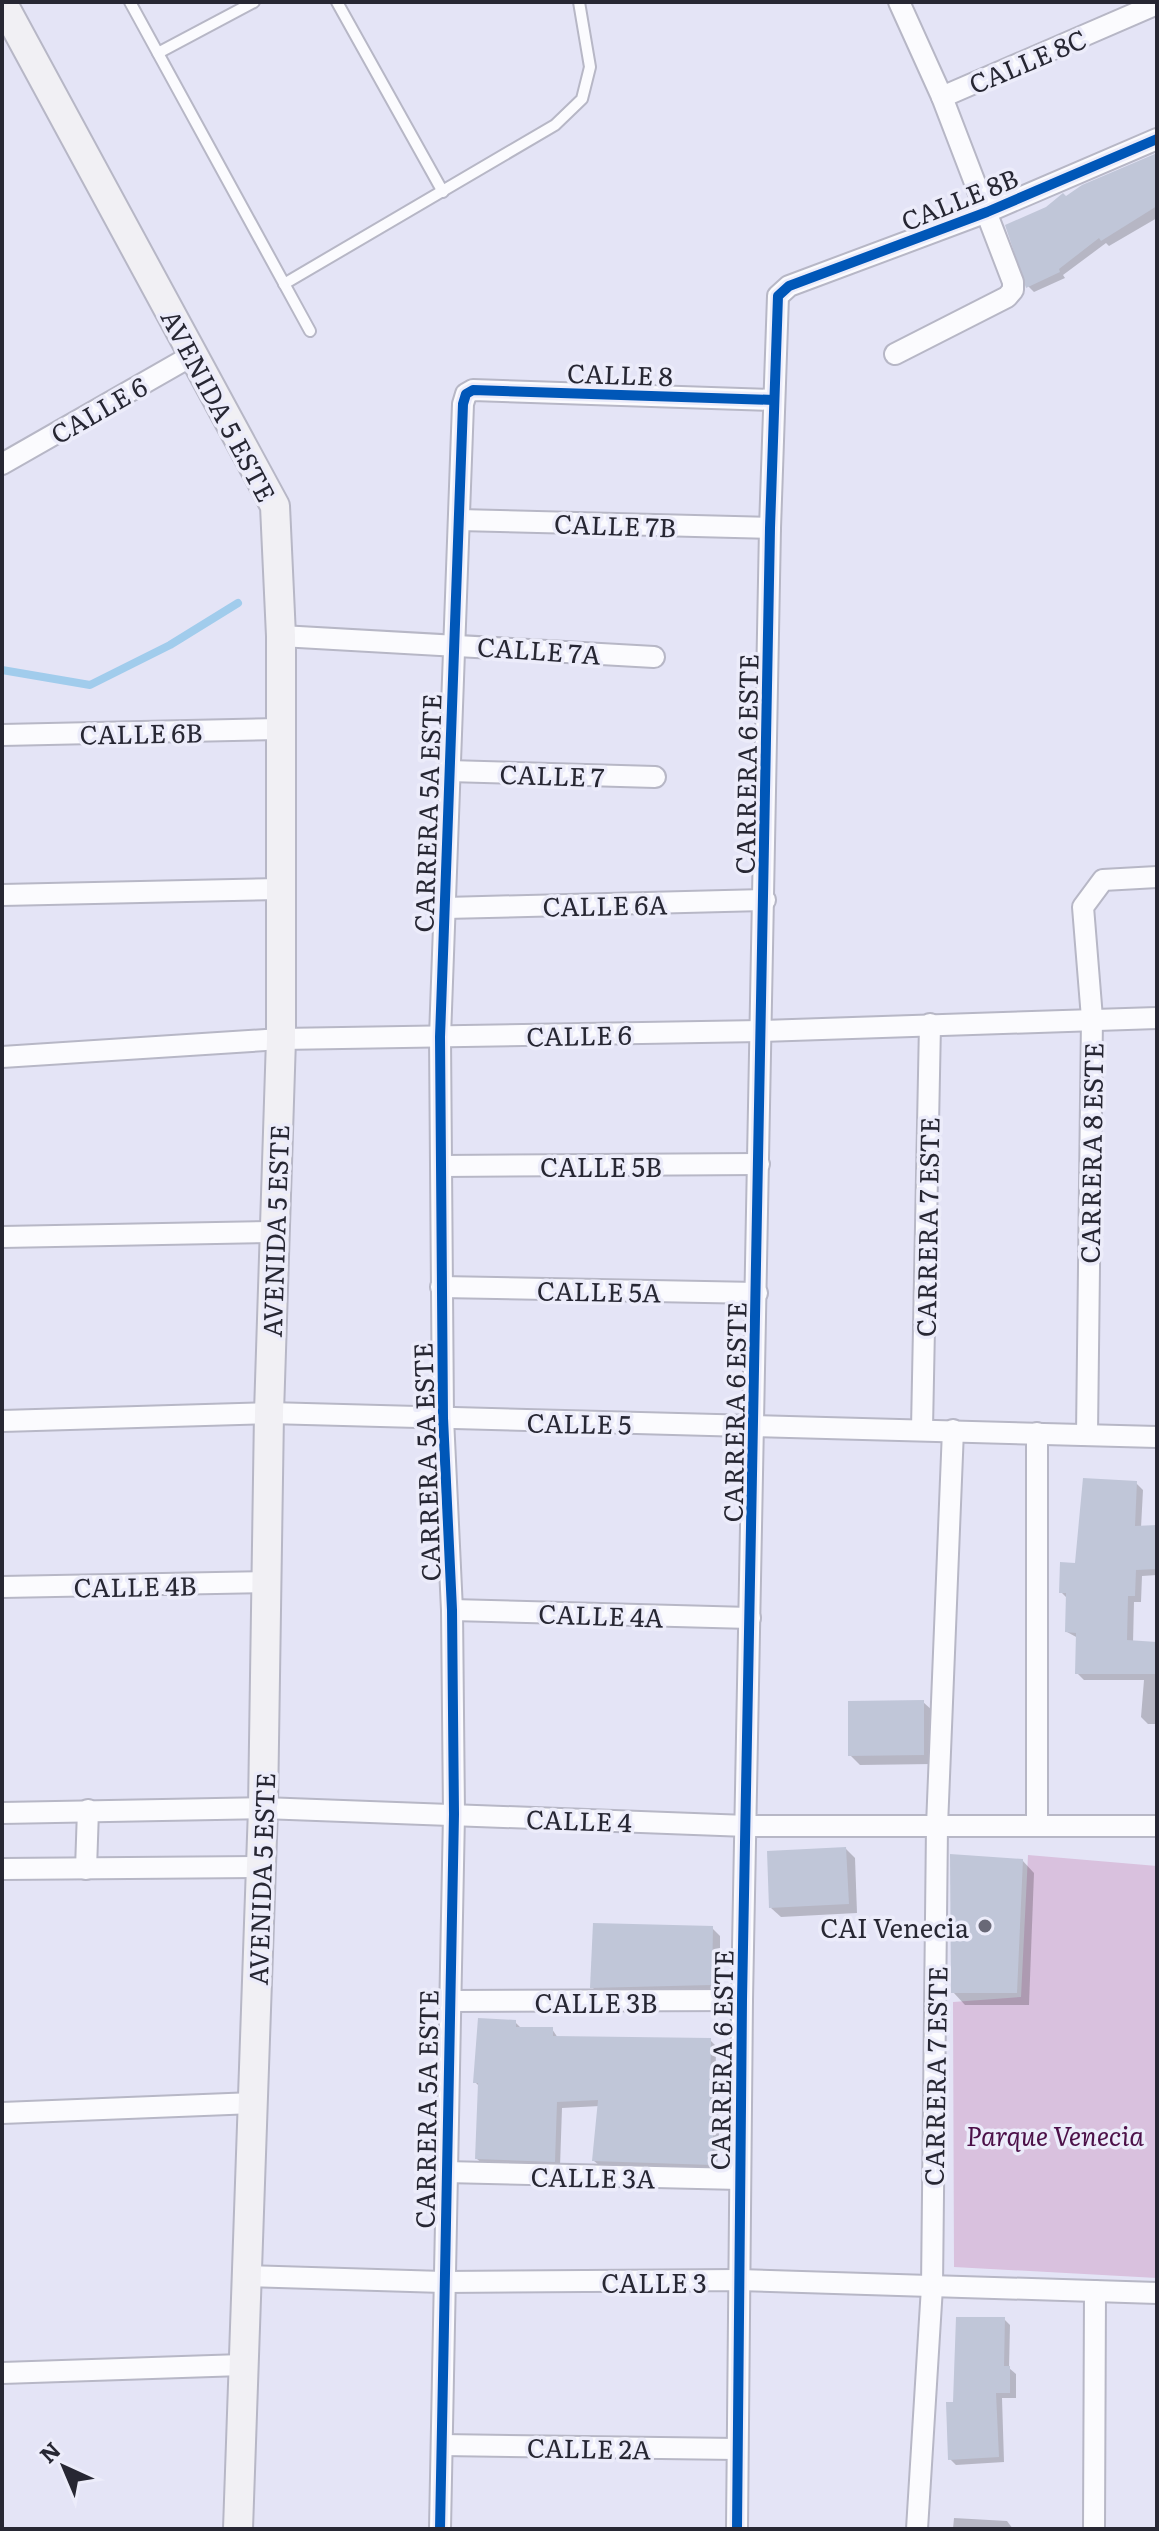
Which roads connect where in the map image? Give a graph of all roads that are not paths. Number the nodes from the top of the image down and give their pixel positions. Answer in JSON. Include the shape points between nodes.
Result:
{"nodes":[{"id":1,"x":2,"y":2,"type":"edge"},
{"id":2,"x":130,"y":2,"type":"edge"},
{"id":3,"x":254,"y":2,"type":"edge"},
{"id":4,"x":337,"y":2,"type":"edge"},
{"id":5,"x":579,"y":2,"type":"edge"},
{"id":6,"x":899,"y":2,"type":"edge"},
{"id":7,"x":1157,"y":4,"type":"edge"},
{"id":8,"x":158,"y":53,"type":"junction"},
{"id":9,"x":942,"y":97,"type":"junction"},
{"id":10,"x":1157,"y":139,"type":"edge"},
{"id":11,"x":443,"y":192,"type":"junction"},
{"id":12,"x":987,"y":212,"type":"junction"},
{"id":13,"x":284,"y":284,"type":"junction"},
{"id":14,"x":778,"y":296,"type":"joint"},
{"id":15,"x":310,"y":331,"type":"dead end"},
{"id":16,"x":895,"y":354,"type":"dead end"},
{"id":17,"x":193,"y":355,"type":"junction"},
{"id":18,"x":466,"y":394,"type":"joint"},
{"id":19,"x":774,"y":400,"type":"junction"},
{"id":20,"x":2,"y":464,"type":"edge"},
{"id":21,"x":459,"y":520,"type":"junction"},
{"id":22,"x":770,"y":528,"type":"junction"},
{"id":23,"x":281,"y":636,"type":"junction"},
{"id":24,"x":454,"y":644,"type":"junction"},
{"id":25,"x":654,"y":657,"type":"dead end"},
{"id":26,"x":280,"y":729,"type":"junction"},
{"id":27,"x":2,"y":735,"type":"edge"},
{"id":28,"x":449,"y":771,"type":"junction"},
{"id":29,"x":655,"y":777,"type":"dead end"},
{"id":30,"x":1157,"y":877,"type":"edge"},
{"id":31,"x":280,"y":889,"type":"junction"},
{"id":32,"x":2,"y":895,"type":"edge"},
{"id":33,"x":765,"y":900,"type":"junction"},
{"id":34,"x":445,"y":908,"type":"junction"},
{"id":35,"x":1092,"y":1018,"type":"junction"},
{"id":36,"x":1157,"y":1018,"type":"edge"},
{"id":37,"x":930,"y":1024,"type":"junction"},
{"id":38,"x":761,"y":1031,"type":"junction"},
{"id":39,"x":440,"y":1037,"type":"junction"},
{"id":40,"x":281,"y":1039,"type":"junction"},
{"id":41,"x":2,"y":1057,"type":"edge"},
{"id":42,"x":759,"y":1164,"type":"junction"},
{"id":43,"x":442,"y":1166,"type":"junction"},
{"id":44,"x":273,"y":1232,"type":"junction"},
{"id":45,"x":2,"y":1237,"type":"edge"},
{"id":46,"x":441,"y":1287,"type":"junction"},
{"id":47,"x":757,"y":1293,"type":"junction"},
{"id":48,"x":269,"y":1413,"type":"junction"},
{"id":49,"x":443,"y":1418,"type":"junction"},
{"id":50,"x":2,"y":1421,"type":"edge"},
{"id":51,"x":755,"y":1426,"type":"junction"},
{"id":52,"x":922,"y":1429,"type":"junction"},
{"id":53,"x":953,"y":1430,"type":"junction"},
{"id":54,"x":1037,"y":1433,"type":"junction"},
{"id":55,"x":1087,"y":1434,"type":"junction"},
{"id":56,"x":1157,"y":1437,"type":"edge"},
{"id":57,"x":268,"y":1582,"type":"junction"},
{"id":58,"x":2,"y":1587,"type":"edge"},
{"id":59,"x":452,"y":1610,"type":"junction"},
{"id":60,"x":750,"y":1618,"type":"junction"},
{"id":61,"x":263,"y":1808,"type":"junction"},
{"id":62,"x":88,"y":1810,"type":"junction"},
{"id":63,"x":2,"y":1813,"type":"edge"},
{"id":64,"x":454,"y":1814,"type":"junction"},
{"id":65,"x":1037,"y":1824,"type":"junction"},
{"id":66,"x":747,"y":1826,"type":"junction"},
{"id":67,"x":937,"y":1826,"type":"junction"},
{"id":68,"x":1157,"y":1826,"type":"edge"},
{"id":69,"x":260,"y":1867,"type":"junction"},
{"id":70,"x":2,"y":1869,"type":"edge"},
{"id":71,"x":86,"y":1869,"type":"junction"},
{"id":72,"x":742,"y":2000,"type":"junction"},
{"id":73,"x":450,"y":2001,"type":"junction"},
{"id":74,"x":254,"y":2103,"type":"junction"},
{"id":75,"x":2,"y":2113,"type":"edge"},
{"id":76,"x":445,"y":2172,"type":"junction"},
{"id":77,"x":740,"y":2179,"type":"junction"},
{"id":78,"x":247,"y":2276,"type":"junction"},
{"id":79,"x":739,"y":2280,"type":"junction"},
{"id":80,"x":443,"y":2282,"type":"junction"},
{"id":81,"x":932,"y":2287,"type":"junction"},
{"id":82,"x":1095,"y":2291,"type":"junction"},
{"id":83,"x":1157,"y":2293,"type":"edge"},
{"id":84,"x":242,"y":2365,"type":"junction"},
{"id":85,"x":2,"y":2373,"type":"edge"},
{"id":86,"x":442,"y":2445,"type":"junction"},
{"id":87,"x":737,"y":2449,"type":"junction"},
{"id":88,"x":238,"y":2529,"type":"edge"},
{"id":89,"x":440,"y":2529,"type":"edge"},
{"id":90,"x":737,"y":2529,"type":"edge"},
{"id":91,"x":917,"y":2529,"type":"edge"},
{"id":92,"x":1094,"y":2529,"type":"edge"}],
"edges":[{"from":1,"to":17,"type":"main road","name":"AVENIDA 5 ESTE"},
{"from":2,"to":8,"type":"lane"},
{"from":3,"to":8,"type":"lane"},
{"from":4,"to":11,"type":"lane"},
{"from":5,"to":11,"type":"lane","via":[[590,67],[582,99],[555,125]]},
{"from":6,"to":9,"type":"street"},
{"from":7,"to":9,"type":"street","name":"CALLE 8C"},
{"from":8,"to":13,"type":"lane"},
{"from":9,"to":12,"type":"street"},
{"from":10,"to":12,"type":"street","name":"CALLE 8B"},
{"from":11,"to":13,"type":"lane"},
{"from":12,"to":14,"type":"street","name":"CALLE 8B","via":[[789,286]]},
{"from":12,"to":16,"type":"street","via":[[1013,290]]},
{"from":13,"to":15,"type":"lane"},
{"from":14,"to":19,"type":"street","name":"CARRERA 6 ESTE"},
{"from":17,"to":20,"type":"street","name":"CALLE 6"},
{"from":17,"to":23,"type":"main road","name":"AVENIDA 5 ESTE","via":[[275,506]]},
{"from":18,"to":19,"type":"street","name":"CALLE 8","via":[[473,390]]},
{"from":18,"to":21,"type":"street","name":"CARRERA 5A ESTE"},
{"from":19,"to":22,"type":"street","name":"CARRERA 6 ESTE"},
{"from":21,"to":22,"type":"street","name":"CALLE 7B"},
{"from":21,"to":24,"type":"street","name":"CARRERA 5A ESTE"},
{"from":22,"to":33,"type":"street","name":"CARRERA 6 ESTE"},
{"from":23,"to":24,"type":"street","name":"CALLE 7A"},
{"from":23,"to":26,"type":"main road","name":"AVENIDA 5 ESTE"},
{"from":24,"to":25,"type":"street","name":"CALLE 7A"},
{"from":24,"to":28,"type":"street","name":"CARRERA 5A ESTE"},
{"from":26,"to":27,"type":"street","name":"CALLE 6B"},
{"from":26,"to":31,"type":"main road","name":"AVENIDA 5 ESTE"},
{"from":28,"to":29,"type":"street","name":"CALLE 7"},
{"from":28,"to":34,"type":"street","name":"CARRERA 5A ESTE"},
{"from":30,"to":35,"type":"street","name":"CARRERA 8 ESTE","via":[[1103,880],[1083,907]]},
{"from":31,"to":32,"type":"street"},
{"from":31,"to":40,"type":"main road","name":"AVENIDA 5 ESTE"},
{"from":33,"to":34,"type":"street","name":"CALLE 6A"},
{"from":33,"to":38,"type":"street","name":"CARRERA 6 ESTE"},
{"from":34,"to":39,"type":"street","name":"CARRERA 5A ESTE"},
{"from":35,"to":36,"type":"street","name":"CALLE 6"},
{"from":35,"to":37,"type":"street","name":"CALLE 6"},
{"from":35,"to":55,"type":"street","name":"CARRERA 8 ESTE"},
{"from":37,"to":38,"type":"street","name":"CALLE 6"},
{"from":37,"to":52,"type":"street","name":"CARRERA 7 ESTE"},
{"from":38,"to":39,"type":"street","name":"CALLE 6"},
{"from":38,"to":42,"type":"street","name":"CARRERA 6 ESTE"},
{"from":39,"to":40,"type":"street","name":"CALLE 6"},
{"from":39,"to":43,"type":"street","name":"CARRERA 5A ESTE"},
{"from":40,"to":41,"type":"street","name":"CALLE 6"},
{"from":40,"to":44,"type":"main road","name":"AVENIDA 5 ESTE"},
{"from":42,"to":43,"type":"street","name":"CALLE 5B"},
{"from":42,"to":47,"type":"street","name":"CARRERA 6 ESTE"},
{"from":43,"to":46,"type":"street","name":"CARRERA 5A ESTE"},
{"from":44,"to":45,"type":"street"},
{"from":44,"to":48,"type":"main road","name":"AVENIDA 5 ESTE"},
{"from":46,"to":47,"type":"street","name":"CALLE 5A"},
{"from":46,"to":49,"type":"street","name":"CARRERA 5A ESTE"},
{"from":47,"to":51,"type":"street","name":"CARRERA 6 ESTE"},
{"from":48,"to":49,"type":"street","name":"CALLE 5"},
{"from":48,"to":50,"type":"street","name":"CALLE 5"},
{"from":48,"to":57,"type":"main road","name":"AVENIDA 5 ESTE"},
{"from":49,"to":51,"type":"street","name":"CALLE 5"},
{"from":49,"to":59,"type":"street","name":"CARRERA 5A ESTE"},
{"from":51,"to":52,"type":"street","name":"CALLE 5"},
{"from":51,"to":60,"type":"street","name":"CARRERA 6 ESTE"},
{"from":52,"to":53,"type":"street","name":"CALLE 5"},
{"from":53,"to":54,"type":"street","name":"CALLE 5"},
{"from":53,"to":67,"type":"street","name":"CARRERA 7 ESTE"},
{"from":54,"to":55,"type":"street","name":"CALLE 5"},
{"from":54,"to":65,"type":"street"},
{"from":55,"to":56,"type":"street","name":"CALLE 5"},
{"from":57,"to":58,"type":"street","name":"CALLE 4B"},
{"from":57,"to":61,"type":"main road","name":"AVENIDA 5 ESTE"},
{"from":59,"to":60,"type":"street","name":"CALLE 4A"},
{"from":59,"to":64,"type":"street","name":"CARRERA 5A ESTE"},
{"from":60,"to":66,"type":"street","name":"CARRERA 6 ESTE"},
{"from":61,"to":62,"type":"street","name":"CALLE 4"},
{"from":61,"to":64,"type":"street","name":"CALLE 4"},
{"from":61,"to":69,"type":"main road","name":"AVENIDA 5 ESTE"},
{"from":62,"to":63,"type":"street","name":"CALLE 4"},
{"from":62,"to":71,"type":"street"},
{"from":64,"to":66,"type":"street","name":"CALLE 4"},
{"from":64,"to":73,"type":"street","name":"CARRERA 5A ESTE"},
{"from":65,"to":67,"type":"street","name":"CALLE 4"},
{"from":65,"to":68,"type":"street","name":"CALLE 4"},
{"from":66,"to":67,"type":"street","name":"CALLE 4"},
{"from":66,"to":72,"type":"street","name":"CARRERA 6 ESTE"},
{"from":67,"to":81,"type":"street","name":"CARRERA 7 ESTE"},
{"from":69,"to":71,"type":"street"},
{"from":69,"to":74,"type":"main road","name":"AVENIDA 5 ESTE"},
{"from":70,"to":71,"type":"street"},
{"from":72,"to":73,"type":"street","name":"CALLE 3B"},
{"from":72,"to":77,"type":"street","name":"CARRERA 6 ESTE"},
{"from":73,"to":76,"type":"street","name":"CARRERA 5A ESTE"},
{"from":74,"to":75,"type":"street"},
{"from":74,"to":78,"type":"main road","name":"AVENIDA 5 ESTE"},
{"from":76,"to":77,"type":"street","name":"CALLE 3A"},
{"from":76,"to":80,"type":"street","name":"CARRERA 5A ESTE"},
{"from":77,"to":79,"type":"street","name":"CARRERA 6 ESTE"},
{"from":78,"to":80,"type":"street","name":"CALLE 3"},
{"from":78,"to":84,"type":"main road","name":"AVENIDA 5 ESTE"},
{"from":79,"to":80,"type":"street","name":"CALLE 3"},
{"from":79,"to":81,"type":"street","name":"CALLE 3"},
{"from":79,"to":87,"type":"street","name":"CARRERA 6 ESTE"},
{"from":80,"to":86,"type":"street","name":"CARRERA 5A ESTE"},
{"from":81,"to":82,"type":"street","name":"CALLE 3"},
{"from":81,"to":91,"type":"street","name":"CARRERA 7 ESTE"},
{"from":82,"to":83,"type":"street","name":"CALLE 3"},
{"from":82,"to":92,"type":"street"},
{"from":84,"to":85,"type":"street"},
{"from":84,"to":88,"type":"main road","name":"AVENIDA 5 ESTE"},
{"from":86,"to":87,"type":"street","name":"CALLE 2A"},
{"from":86,"to":89,"type":"street","name":"CARRERA 5A ESTE"},
{"from":87,"to":90,"type":"street","name":"CARRERA 6 ESTE"}]}
